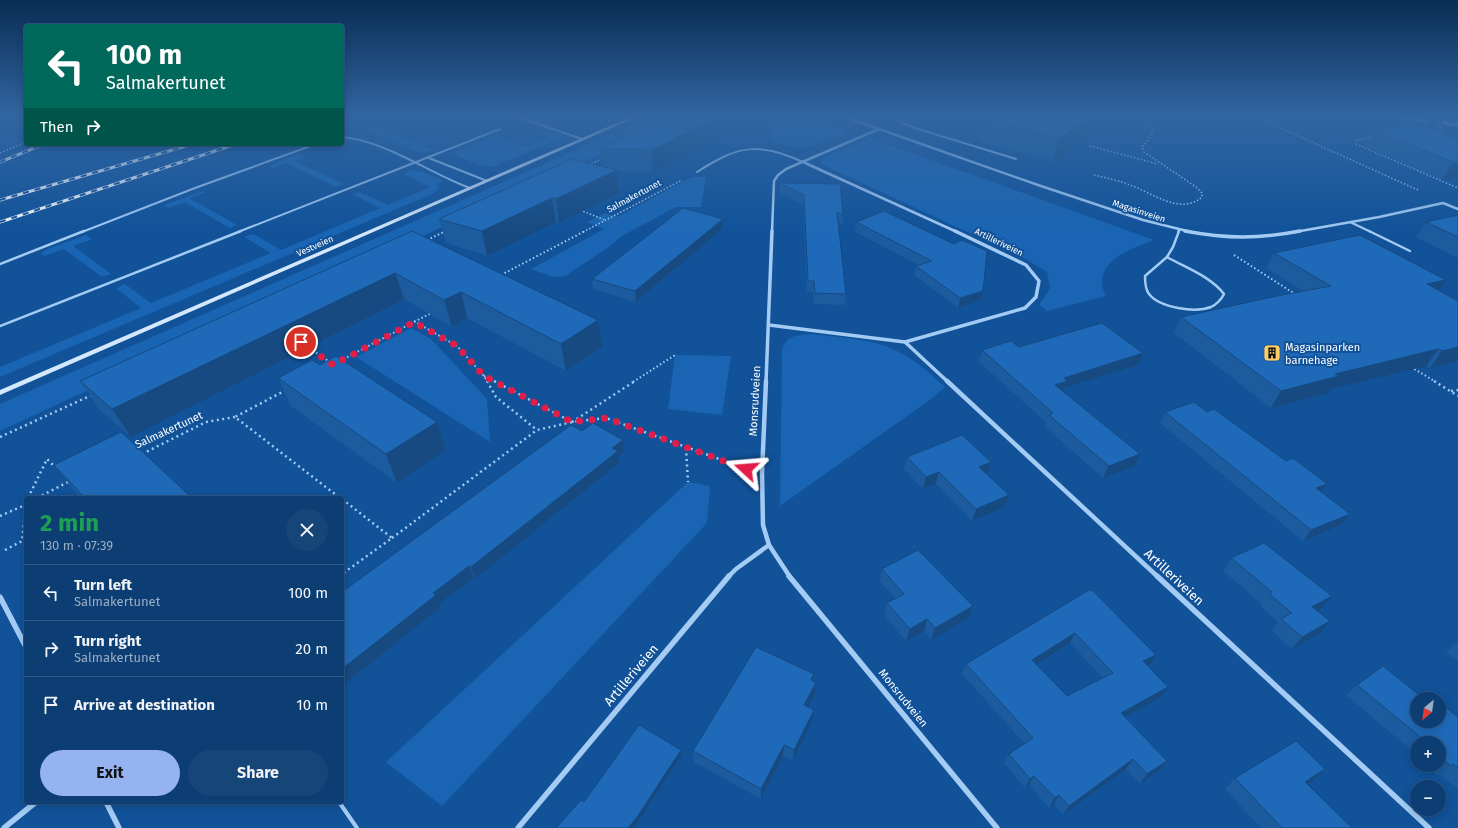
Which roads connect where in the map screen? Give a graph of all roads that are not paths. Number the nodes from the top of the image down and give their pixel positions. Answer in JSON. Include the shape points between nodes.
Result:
{"nodes":[{"id":1,"x":287,"y":155,"type":"edge"},
{"id":2,"x":395,"y":155,"type":"edge"},
{"id":3,"x":436,"y":155,"type":"edge"},
{"id":4,"x":548,"y":155,"type":"edge"},
{"id":5,"x":727,"y":155,"type":"edge"},
{"id":6,"x":788,"y":155,"type":"edge"},
{"id":7,"x":820,"y":155,"type":"edge"},
{"id":8,"x":952,"y":155,"type":"edge"},
{"id":9,"x":1002,"y":155,"type":"edge"},
{"id":10,"x":428,"y":158,"type":"junction"},
{"id":11,"x":1016,"y":159,"type":"edge"},
{"id":12,"x":803,"y":162,"type":"junction"},
{"id":13,"x":416,"y":163,"type":"junction"},
{"id":14,"x":697,"y":172,"type":"road end"},
{"id":15,"x":487,"y":181,"type":"junction"},
{"id":16,"x":470,"y":188,"type":"junction"},
{"id":17,"x":1458,"y":209,"type":"edge"},
{"id":18,"x":1350,"y":222,"type":"junction"},
{"id":19,"x":1179,"y":230,"type":"junction"},
{"id":20,"x":1410,"y":251,"type":"dead end"},
{"id":21,"x":1166,"y":257,"type":"junction"},
{"id":22,"x":0,"y":264,"type":"edge"},
{"id":23,"x":770,"y":324,"type":"junction"},
{"id":24,"x":0,"y":326,"type":"edge"},
{"id":25,"x":905,"y":342,"type":"junction"},
{"id":26,"x":0,"y":393,"type":"edge"},
{"id":27,"x":769,"y":545,"type":"junction"},
{"id":28,"x":0,"y":597,"type":"edge"},
{"id":29,"x":24,"y":643,"type":"edge"},
{"id":30,"x":34,"y":804,"type":"edge"},
{"id":31,"x":107,"y":804,"type":"edge"},
{"id":32,"x":340,"y":804,"type":"edge"},
{"id":33,"x":4,"y":828,"type":"edge"},
{"id":34,"x":119,"y":828,"type":"edge"},
{"id":35,"x":357,"y":828,"type":"edge"},
{"id":36,"x":518,"y":828,"type":"edge"},
{"id":37,"x":997,"y":828,"type":"edge"},
{"id":38,"x":1429,"y":828,"type":"edge"}],
"edges":[{"from":1,"to":22,"type":"lane"},
{"from":2,"to":13,"type":"lane"},
{"from":3,"to":10,"type":"lane"},
{"from":4,"to":15,"type":"street","name":"Vestveien"},
{"from":5,"to":14,"type":"lane"},
{"from":6,"to":12,"type":"lane"},
{"from":7,"to":12,"type":"street","name":"Monsrudveien"},
{"from":8,"to":19,"type":"street","name":"Magasinveien"},
{"from":9,"to":11,"type":"lane"},
{"from":10,"to":13,"type":"lane"},
{"from":10,"to":15,"type":"lane"},
{"from":12,"to":23,"type":"street","name":"Monsrudveien","via":[[786,169],[774,181]]},
{"from":12,"to":25,"type":"street","name":"Artilleriveien","via":[[1026,265],[1039,281],[1036,297],[1025,308]]},
{"from":13,"to":16,"type":"lane"},
{"from":13,"to":24,"type":"lane"},
{"from":15,"to":16,"type":"street","name":"Vestveien"},
{"from":16,"to":26,"type":"street","name":"Vestveien"},
{"from":17,"to":18,"type":"street","name":"Magasinveien","via":[[1443,203]]},
{"from":18,"to":19,"type":"street","name":"Magasinveien","via":[[1273,236],[1239,238]]},
{"from":18,"to":20,"type":"lane"},
{"from":19,"to":21,"type":"lane","via":[[1176,242]]},
{"from":21,"to":21,"type":"lane","via":[[1145,276],[1146,288],[1151,296],[1166,304],[1190,310],[1211,307],[1222,299],[1224,294],[1218,286]]},
{"from":23,"to":25,"type":"street","name":"Artilleriveien"},
{"from":23,"to":27,"type":"street","name":"Monsrudveien","via":[[762,473],[763,525]]},
{"from":25,"to":38,"type":"street","name":"Artilleriveien"},
{"from":27,"to":36,"type":"street","name":"Artilleriveien","via":[[723,582]]},
{"from":27,"to":37,"type":"street","name":"Monsrudveien","via":[[784,568]]},
{"from":28,"to":29,"type":"street"},
{"from":30,"to":33,"type":"street"},
{"from":31,"to":34,"type":"street"},
{"from":32,"to":35,"type":"lane"}]}
